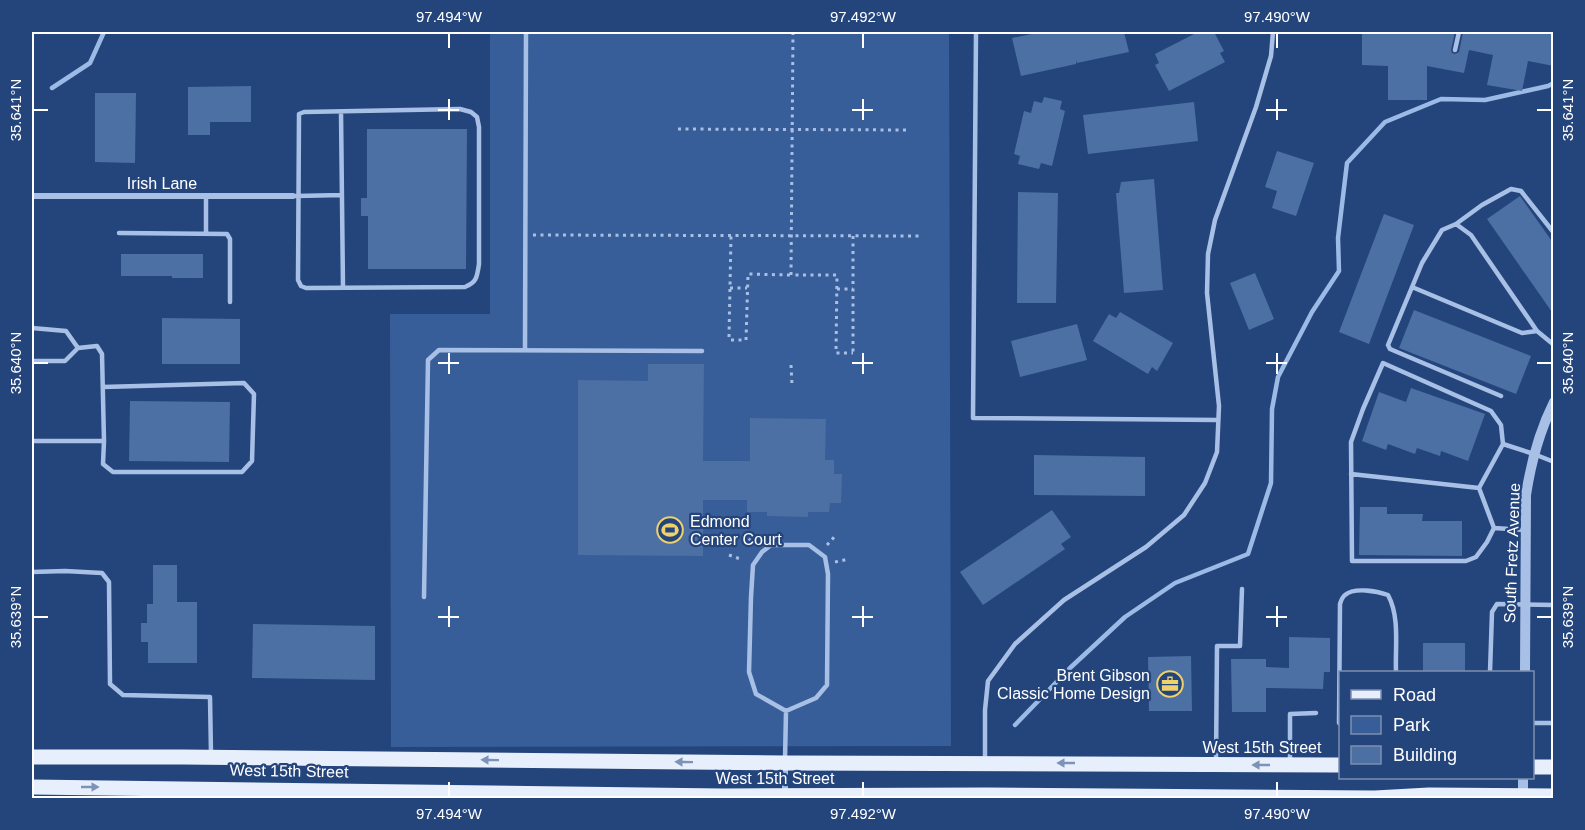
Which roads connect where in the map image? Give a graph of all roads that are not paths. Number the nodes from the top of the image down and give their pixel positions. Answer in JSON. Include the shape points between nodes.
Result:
{"nodes":[{"id":1,"x":526,"y":32,"type":"edge"},
{"id":2,"x":976,"y":32,"type":"edge"},
{"id":3,"x":1273,"y":32,"type":"edge"},
{"id":4,"x":1460,"y":32,"type":"edge"},
{"id":5,"x":1455,"y":50,"type":"dead end"},
{"id":6,"x":341,"y":112,"type":"junction"},
{"id":7,"x":342,"y":195,"type":"junction"},
{"id":8,"x":32,"y":196,"type":"edge"},
{"id":9,"x":206,"y":196,"type":"junction"},
{"id":10,"x":295,"y":196,"type":"junction"},
{"id":11,"x":1456,"y":224,"type":"junction"},
{"id":12,"x":119,"y":233,"type":"dead end"},
{"id":13,"x":1554,"y":233,"type":"edge"},
{"id":14,"x":206,"y":234,"type":"junction"},
{"id":15,"x":343,"y":288,"type":"junction"},
{"id":16,"x":1412,"y":288,"type":"junction"},
{"id":17,"x":230,"y":302,"type":"dead end"},
{"id":18,"x":32,"y":328,"type":"edge"},
{"id":19,"x":1537,"y":331,"type":"junction"},
{"id":20,"x":1554,"y":345,"type":"edge"},
{"id":21,"x":78,"y":348,"type":"junction"},
{"id":22,"x":525,"y":349,"type":"junction"},
{"id":23,"x":702,"y":351,"type":"dead end"},
{"id":24,"x":32,"y":361,"type":"edge"},
{"id":25,"x":103,"y":387,"type":"junction"},
{"id":26,"x":1501,"y":396,"type":"dead end"},
{"id":27,"x":1554,"y":402,"type":"edge"},
{"id":28,"x":1218,"y":420,"type":"junction"},
{"id":29,"x":32,"y":441,"type":"edge"},
{"id":30,"x":104,"y":441,"type":"junction"},
{"id":31,"x":1503,"y":444,"type":"junction"},
{"id":32,"x":1534,"y":454,"type":"junction"},
{"id":33,"x":1554,"y":462,"type":"edge"},
{"id":34,"x":1351,"y":474,"type":"junction"},
{"id":35,"x":1479,"y":488,"type":"junction"},
{"id":36,"x":1494,"y":528,"type":"junction"},
{"id":37,"x":1525,"y":530,"type":"junction"},
{"id":38,"x":32,"y":572,"type":"edge"},
{"id":39,"x":1242,"y":589,"type":"dead end"},
{"id":40,"x":424,"y":597,"type":"dead end"},
{"id":41,"x":1524,"y":604,"type":"junction"},
{"id":42,"x":1554,"y":605,"type":"edge"},
{"id":43,"x":1339,"y":671,"type":"edge"},
{"id":44,"x":1396,"y":671,"type":"edge"},
{"id":45,"x":1490,"y":671,"type":"edge"},
{"id":46,"x":1525,"y":671,"type":"edge"},
{"id":47,"x":786,"y":711,"type":"junction"},
{"id":48,"x":1316,"y":713,"type":"dead end"},
{"id":49,"x":1534,"y":723,"type":"edge"},
{"id":50,"x":1554,"y":723,"type":"edge"},
{"id":51,"x":32,"y":757,"type":"edge"},
{"id":52,"x":211,"y":757,"type":"junction"},
{"id":53,"x":785,"y":763,"type":"junction"},
{"id":54,"x":985,"y":763,"type":"junction"},
{"id":55,"x":1216,"y":764,"type":"junction"},
{"id":56,"x":1290,"y":765,"type":"junction"},
{"id":57,"x":1339,"y":765,"type":"edge"},
{"id":58,"x":1534,"y":766,"type":"edge"},
{"id":59,"x":1554,"y":767,"type":"edge"},
{"id":60,"x":1523,"y":779,"type":"edge"},
{"id":61,"x":32,"y":787,"type":"edge"},
{"id":62,"x":188,"y":793,"type":"edge"},
{"id":63,"x":278,"y":794,"type":"edge"},
{"id":64,"x":367,"y":795,"type":"edge"},
{"id":65,"x":441,"y":795,"type":"edge"},
{"id":66,"x":538,"y":796,"type":"edge"},
{"id":67,"x":986,"y":796,"type":"edge"},
{"id":68,"x":1554,"y":796,"type":"edge"},
{"id":69,"x":650,"y":797,"type":"edge"},
{"id":70,"x":723,"y":797,"type":"edge"},
{"id":71,"x":785,"y":797,"type":"edge"},
{"id":72,"x":903,"y":797,"type":"edge"},
{"id":73,"x":1523,"y":797,"type":"edge"},
{"id":74,"x":1206,"y":798,"type":"edge"},
{"id":75,"x":1375,"y":798,"type":"edge"}],
"edges":[{"from":1,"to":22,"type":"lane"},
{"from":2,"to":28,"type":"lane","via":[[973,418]]},
{"from":3,"to":28,"type":"lane","via":[[1256,107],[1215,220],[1208,254],[1207,292]]},
{"from":4,"to":5,"type":"lane"},
{"from":6,"to":7,"type":"lane"},
{"from":6,"to":10,"type":"lane","via":[[299,114]]},
{"from":6,"to":15,"type":"lane","via":[[460,109],[477,117],[479,127],[479,264],[473,284],[465,288]]},
{"from":7,"to":10,"type":"lane"},
{"from":7,"to":15,"type":"lane"},
{"from":8,"to":9,"type":"street","name":"Irish Lane"},
{"from":9,"to":10,"type":"street","name":"Irish Lane"},
{"from":9,"to":14,"type":"lane"},
{"from":10,"to":15,"type":"lane","via":[[300,286]]},
{"from":11,"to":13,"type":"lane","via":[[1511,189],[1521,191]]},
{"from":11,"to":16,"type":"lane","via":[[1442,230]]},
{"from":11,"to":19,"type":"lane","via":[[1471,235]]},
{"from":12,"to":14,"type":"lane"},
{"from":14,"to":17,"type":"lane","via":[[229,236]]},
{"from":16,"to":19,"type":"lane","via":[[1522,333]]},
{"from":16,"to":26,"type":"lane","via":[[1389,342],[1390,349]]},
{"from":18,"to":21,"type":"lane","via":[[66,331]]},
{"from":19,"to":20,"type":"lane"},
{"from":21,"to":24,"type":"lane","via":[[64,361]]},
{"from":21,"to":25,"type":"lane","via":[[97,346],[102,354]]},
{"from":22,"to":23,"type":"lane"},
{"from":22,"to":40,"type":"lane","via":[[439,350],[428,360]]},
{"from":25,"to":30,"type":"lane"},
{"from":25,"to":30,"type":"lane","via":[[244,383],[254,394],[252,461],[242,472],[113,472],[104,464]]},
{"from":27,"to":32,"type":"street","name":"South Fretz Avenue","via":[[1542,424]]},
{"from":28,"to":54,"type":"lane","via":[[1217,452],[1205,483],[1184,515],[1146,547],[1064,600],[1015,644],[988,681]]},
{"from":29,"to":30,"type":"lane"},
{"from":31,"to":32,"type":"lane"},
{"from":31,"to":34,"type":"lane","via":[[1502,425],[1491,411],[1383,363],[1352,442]]},
{"from":31,"to":35,"type":"lane"},
{"from":32,"to":33,"type":"lane"},
{"from":32,"to":37,"type":"street","name":"South Fretz Avenue","via":[[1526,495]]},
{"from":34,"to":35,"type":"lane"},
{"from":34,"to":36,"type":"lane","via":[[1352,561],[1466,561],[1476,557]]},
{"from":35,"to":36,"type":"lane"},
{"from":36,"to":37,"type":"lane"},
{"from":37,"to":41,"type":"street","name":"South Fretz Avenue"},
{"from":38,"to":52,"type":"lane","via":[[102,573],[109,582],[110,684],[123,695],[210,697]]},
{"from":39,"to":55,"type":"lane","via":[[1240,646],[1217,646]]},
{"from":41,"to":42,"type":"lane"},
{"from":41,"to":45,"type":"lane","via":[[1497,604],[1492,612]]},
{"from":41,"to":46,"type":"street","name":"South Fretz Avenue"},
{"from":43,"to":44,"type":"lane","via":[[1343,596],[1352,591],[1377,591],[1388,595],[1393,604]]},
{"from":47,"to":47,"type":"lane","via":[[756,694],[749,672],[753,565],[771,545],[809,545],[825,558],[828,574],[827,685],[816,698]]},
{"from":47,"to":53,"type":"lane"},
{"from":48,"to":56,"type":"lane","via":[[1290,714]]},
{"from":49,"to":50,"type":"lane"},
{"from":51,"to":52,"type":"main road","name":"West 15th Street"},
{"from":53,"to":52,"type":"main road","name":"West 15th Street","one_way":true},
{"from":53,"to":54,"type":"main road","name":"West 15th Street"},
{"from":53,"to":71,"type":"street"},
{"from":55,"to":54,"type":"main road","name":"West 15th Street","one_way":true},
{"from":56,"to":55,"type":"main road","name":"West 15th Street","one_way":true},
{"from":56,"to":57,"type":"main road","name":"West 15th Street"},
{"from":58,"to":59,"type":"main road"},
{"from":60,"to":73,"type":"street"},
{"from":61,"to":62,"type":"main road","name":"West 15th Street","one_way":true},
{"from":62,"to":63,"type":"main road","name":"West 15th Street"},
{"from":63,"to":64,"type":"main road","name":"West 15th Street"},
{"from":64,"to":65,"type":"main road","name":"West 15th Street"},
{"from":65,"to":66,"type":"main road","name":"West 15th Street"},
{"from":66,"to":69,"type":"main road","name":"West 15th Street"},
{"from":67,"to":72,"type":"main road","name":"West 15th Street"},
{"from":67,"to":74,"type":"main road","name":"West 15th Street"},
{"from":68,"to":73,"type":"main road","name":"West 15th Street"},
{"from":69,"to":70,"type":"main road","name":"West 15th Street"},
{"from":70,"to":71,"type":"main road","name":"West 15th Street"},
{"from":71,"to":72,"type":"main road","name":"West 15th Street"},
{"from":73,"to":75,"type":"main road","name":"West 15th Street"},
{"from":74,"to":75,"type":"main road","name":"West 15th Street"}]}
